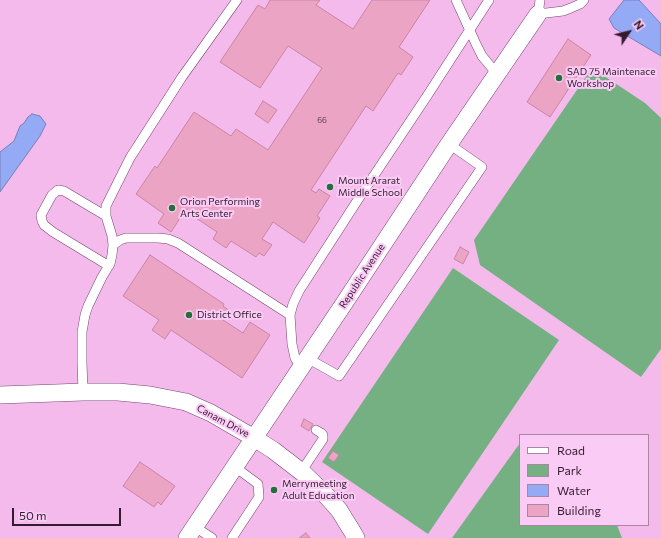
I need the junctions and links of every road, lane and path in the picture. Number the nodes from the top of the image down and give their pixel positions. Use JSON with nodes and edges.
{"nodes":[{"id":1,"x":237,"y":0,"type":"edge"},
{"id":2,"x":456,"y":0,"type":"edge"},
{"id":3,"x":489,"y":0,"type":"edge"},
{"id":4,"x":584,"y":0,"type":"edge"},
{"id":5,"x":539,"y":7,"type":"edge"},
{"id":6,"x":470,"y":30,"type":"junction"},
{"id":7,"x":497,"y":74,"type":"junction"},
{"id":8,"x":449,"y":144,"type":"junction"},
{"id":9,"x":106,"y":216,"type":"junction"},
{"id":10,"x":113,"y":245,"type":"junction"},
{"id":11,"x":109,"y":266,"type":"junction"},
{"id":12,"x":290,"y":315,"type":"junction"},
{"id":13,"x":304,"y":363,"type":"junction"},
{"id":14,"x":83,"y":392,"type":"junction"},
{"id":15,"x":0,"y":395,"type":"edge"},
{"id":16,"x":316,"y":430,"type":"dead end"},
{"id":17,"x":254,"y":438,"type":"junction"},
{"id":18,"x":235,"y":467,"type":"junction"},
{"id":19,"x":301,"y":472,"type":"junction"},
{"id":20,"x":191,"y":532,"type":"edge"},
{"id":21,"x":212,"y":538,"type":"edge"},
{"id":22,"x":232,"y":538,"type":"edge"},
{"id":23,"x":356,"y":538,"type":"edge"}],
"edges":[{"from":1,"to":9,"type":"lane"},
{"from":2,"to":6,"type":"lane"},
{"from":3,"to":6,"type":"lane"},
{"from":4,"to":5,"type":"lane"},
{"from":5,"to":7,"type":"street","name":"Republic Avenue"},
{"from":6,"to":7,"type":"lane"},
{"from":6,"to":12,"type":"lane"},
{"from":7,"to":8,"type":"street","name":"Republic Avenue"},
{"from":8,"to":13,"type":"street","name":"Republic Avenue"},
{"from":8,"to":13,"type":"lane"},
{"from":9,"to":10,"type":"lane"},
{"from":9,"to":11,"type":"lane"},
{"from":10,"to":11,"type":"lane"},
{"from":10,"to":12,"type":"lane"},
{"from":11,"to":14,"type":"lane"},
{"from":12,"to":13,"type":"lane"},
{"from":13,"to":17,"type":"street","name":"Republic Avenue"},
{"from":14,"to":15,"type":"street","name":"Canam Drive"},
{"from":14,"to":17,"type":"street","name":"Canam Drive"},
{"from":16,"to":19,"type":"lane"},
{"from":17,"to":18,"type":"street","name":"Republic Avenue"},
{"from":17,"to":19,"type":"street","name":"Canam Drive"},
{"from":18,"to":20,"type":"street","name":"Republic Avenue"},
{"from":18,"to":22,"type":"lane"},
{"from":19,"to":23,"type":"street","name":"Canam Drive"},
{"from":20,"to":21,"type":"lane"}]}
